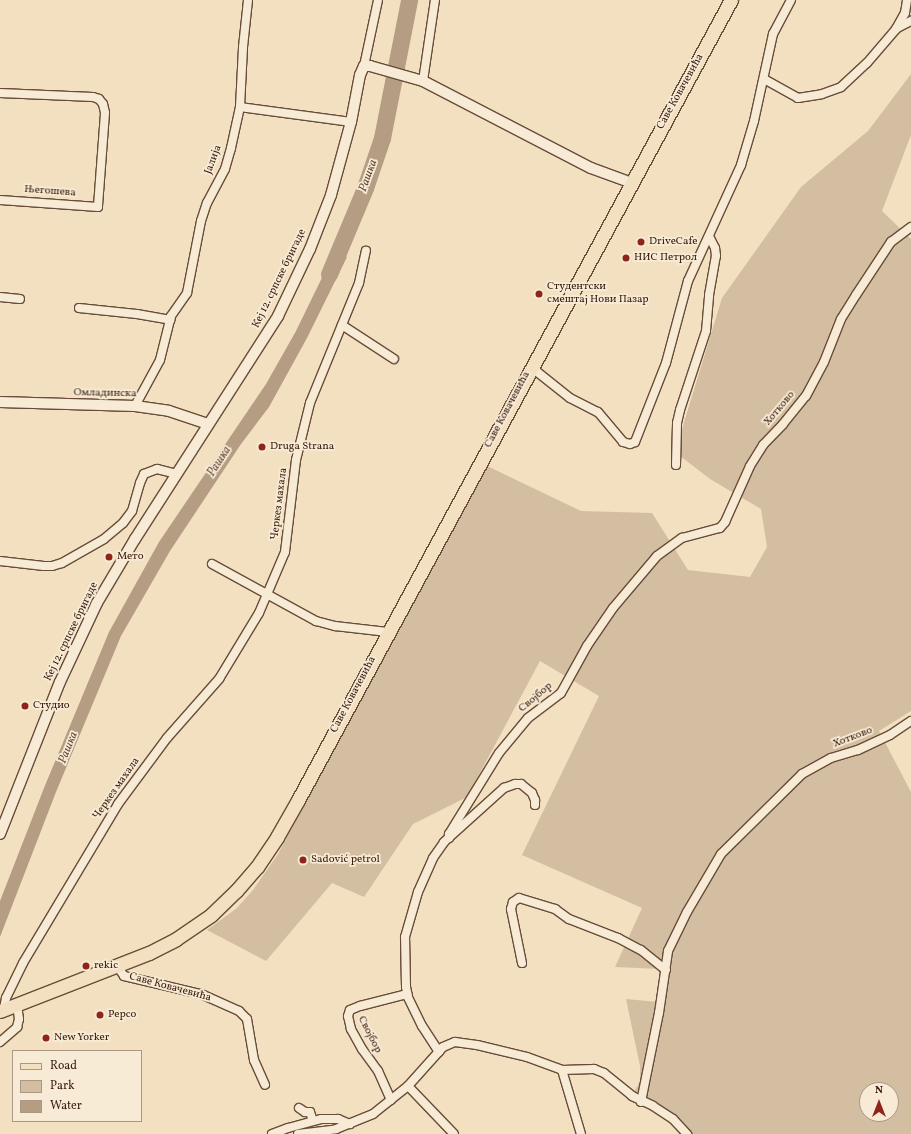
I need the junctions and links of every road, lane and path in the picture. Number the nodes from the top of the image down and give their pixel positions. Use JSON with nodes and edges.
{"nodes":[{"id":1,"x":248,"y":0,"type":"edge"},
{"id":2,"x":378,"y":0,"type":"edge"},
{"id":3,"x":435,"y":0,"type":"edge"},
{"id":4,"x":731,"y":0,"type":"edge"},
{"id":5,"x":791,"y":0,"type":"edge"},
{"id":6,"x":907,"y":0,"type":"edge"},
{"id":7,"x":911,"y":21,"type":"edge"},
{"id":8,"x":896,"y":29,"type":"junction"},
{"id":9,"x":364,"y":66,"type":"junction"},
{"id":10,"x":764,"y":79,"type":"junction"},
{"id":11,"x":423,"y":81,"type":"junction"},
{"id":12,"x":0,"y":93,"type":"edge"},
{"id":13,"x":240,"y":107,"type":"junction"},
{"id":14,"x":351,"y":122,"type":"junction"},
{"id":15,"x":632,"y":184,"type":"junction"},
{"id":16,"x":0,"y":200,"type":"edge"},
{"id":17,"x":911,"y":227,"type":"edge"},
{"id":18,"x":710,"y":236,"type":"junction"},
{"id":19,"x":366,"y":251,"type":"dead end"},
{"id":20,"x":0,"y":297,"type":"edge"},
{"id":21,"x":20,"y":299,"type":"dead end"},
{"id":22,"x":79,"y":308,"type":"dead end"},
{"id":23,"x":170,"y":320,"type":"junction"},
{"id":24,"x":342,"y":325,"type":"junction"},
{"id":25,"x":394,"y":359,"type":"dead end"},
{"id":26,"x":531,"y":368,"type":"junction"},
{"id":27,"x":0,"y":402,"type":"edge"},
{"id":28,"x":135,"y":406,"type":"junction"},
{"id":29,"x":208,"y":424,"type":"junction"},
{"id":30,"x":676,"y":465,"type":"dead end"},
{"id":31,"x":177,"y":474,"type":"junction"},
{"id":32,"x":0,"y":561,"type":"edge"},
{"id":33,"x":212,"y":564,"type":"dead end"},
{"id":34,"x":640,"y":577,"type":"joint"},
{"id":35,"x":267,"y":594,"type":"junction"},
{"id":36,"x":388,"y":632,"type":"junction"},
{"id":37,"x":911,"y":721,"type":"edge"},
{"id":38,"x":535,"y":805,"type":"dead end"},
{"id":39,"x":0,"y":834,"type":"edge"},
{"id":40,"x":450,"y":838,"type":"junction"},
{"id":41,"x":522,"y":963,"type":"dead end"},
{"id":42,"x":117,"y":966,"type":"junction"},
{"id":43,"x":666,"y":970,"type":"junction"},
{"id":44,"x":407,"y":994,"type":"junction"},
{"id":45,"x":17,"y":1004,"type":"junction"},
{"id":46,"x":2,"y":1010,"type":"edge"},
{"id":47,"x":0,"y":1042,"type":"edge"},
{"id":48,"x":439,"y":1052,"type":"junction"},
{"id":49,"x":562,"y":1070,"type":"junction"},
{"id":50,"x":265,"y":1085,"type":"dead end"},
{"id":51,"x":408,"y":1086,"type":"junction"},
{"id":52,"x":391,"y":1100,"type":"junction"},
{"id":53,"x":641,"y":1102,"type":"junction"},
{"id":54,"x":299,"y":1108,"type":"dead end"},
{"id":55,"x":313,"y":1121,"type":"junction"},
{"id":56,"x":350,"y":1124,"type":"junction"},
{"id":57,"x":272,"y":1134,"type":"edge"},
{"id":58,"x":298,"y":1134,"type":"edge"},
{"id":59,"x":454,"y":1134,"type":"edge"},
{"id":60,"x":581,"y":1134,"type":"edge"},
{"id":61,"x":687,"y":1134,"type":"edge"}],
"edges":[{"from":1,"to":13,"type":"street","name":"Јалија"},
{"from":2,"to":9,"type":"street","name":"Кеј 12. српске бригаде"},
{"from":3,"to":11,"type":"street"},
{"from":4,"to":15,"type":"main road","name":"Саве Ковачевића"},
{"from":5,"to":10,"type":"street","name":"Саве Ковачевића"},
{"from":6,"to":8,"type":"street"},
{"from":7,"to":8,"type":"street"},
{"from":8,"to":10,"type":"street"},
{"from":9,"to":11,"type":"street"},
{"from":9,"to":14,"type":"street","name":"Кеј 12. српске бригаде"},
{"from":10,"to":18,"type":"street","name":"Саве Ковачевића"},
{"from":11,"to":15,"type":"street"},
{"from":12,"to":16,"type":"street","name":"Његошева"},
{"from":13,"to":14,"type":"street"},
{"from":13,"to":23,"type":"street","name":"Јалија"},
{"from":14,"to":29,"type":"street","name":"Кеј 12. српске бригаде"},
{"from":15,"to":26,"type":"main road","name":"Саве Ковачевића"},
{"from":17,"to":34,"type":"street","name":"Хотково"},
{"from":18,"to":26,"type":"street","name":"Саве Ковачевића"},
{"from":18,"to":30,"type":"street"},
{"from":19,"to":24,"type":"street","name":"Черкез махала"},
{"from":20,"to":21,"type":"street"},
{"from":22,"to":23,"type":"street"},
{"from":23,"to":28,"type":"street","name":"Јалија"},
{"from":24,"to":25,"type":"street"},
{"from":24,"to":35,"type":"street","name":"Черкез махала"},
{"from":26,"to":36,"type":"main road","name":"Саве Ковачевића"},
{"from":27,"to":28,"type":"street","name":"Омладинска"},
{"from":28,"to":29,"type":"street","name":"Омладинска"},
{"from":29,"to":31,"type":"street","name":"Кеј 12. српске бригаде"},
{"from":31,"to":32,"type":"street"},
{"from":31,"to":39,"type":"street","name":"Кеј 12. српске бригаде"},
{"from":33,"to":35,"type":"street"},
{"from":34,"to":40,"type":"street","name":"Својбор"},
{"from":35,"to":36,"type":"street"},
{"from":35,"to":46,"type":"street","name":"Черкез махала"},
{"from":36,"to":42,"type":"main road","name":"Саве Ковачевића"},
{"from":37,"to":43,"type":"street","name":"Хотково"},
{"from":38,"to":40,"type":"street","name":"Својбор"},
{"from":40,"to":44,"type":"street","name":"Својбор"},
{"from":41,"to":43,"type":"street"},
{"from":42,"to":45,"type":"main road","name":"Саве Ковачевића"},
{"from":42,"to":50,"type":"street","name":"Саве Ковачевића"},
{"from":43,"to":53,"type":"street"},
{"from":44,"to":48,"type":"street","name":"Својбор"},
{"from":44,"to":52,"type":"street","name":"Својбор"},
{"from":45,"to":46,"type":"main road","name":"Саве Ковачевића"},
{"from":45,"to":47,"type":"street"},
{"from":48,"to":49,"type":"street"},
{"from":48,"to":51,"type":"street"},
{"from":49,"to":53,"type":"street"},
{"from":49,"to":60,"type":"street"},
{"from":51,"to":52,"type":"street"},
{"from":51,"to":59,"type":"street"},
{"from":52,"to":56,"type":"street"},
{"from":53,"to":61,"type":"street"},
{"from":54,"to":55,"type":"street"},
{"from":55,"to":56,"type":"street"},
{"from":55,"to":57,"type":"street"},
{"from":56,"to":58,"type":"street"}]}
